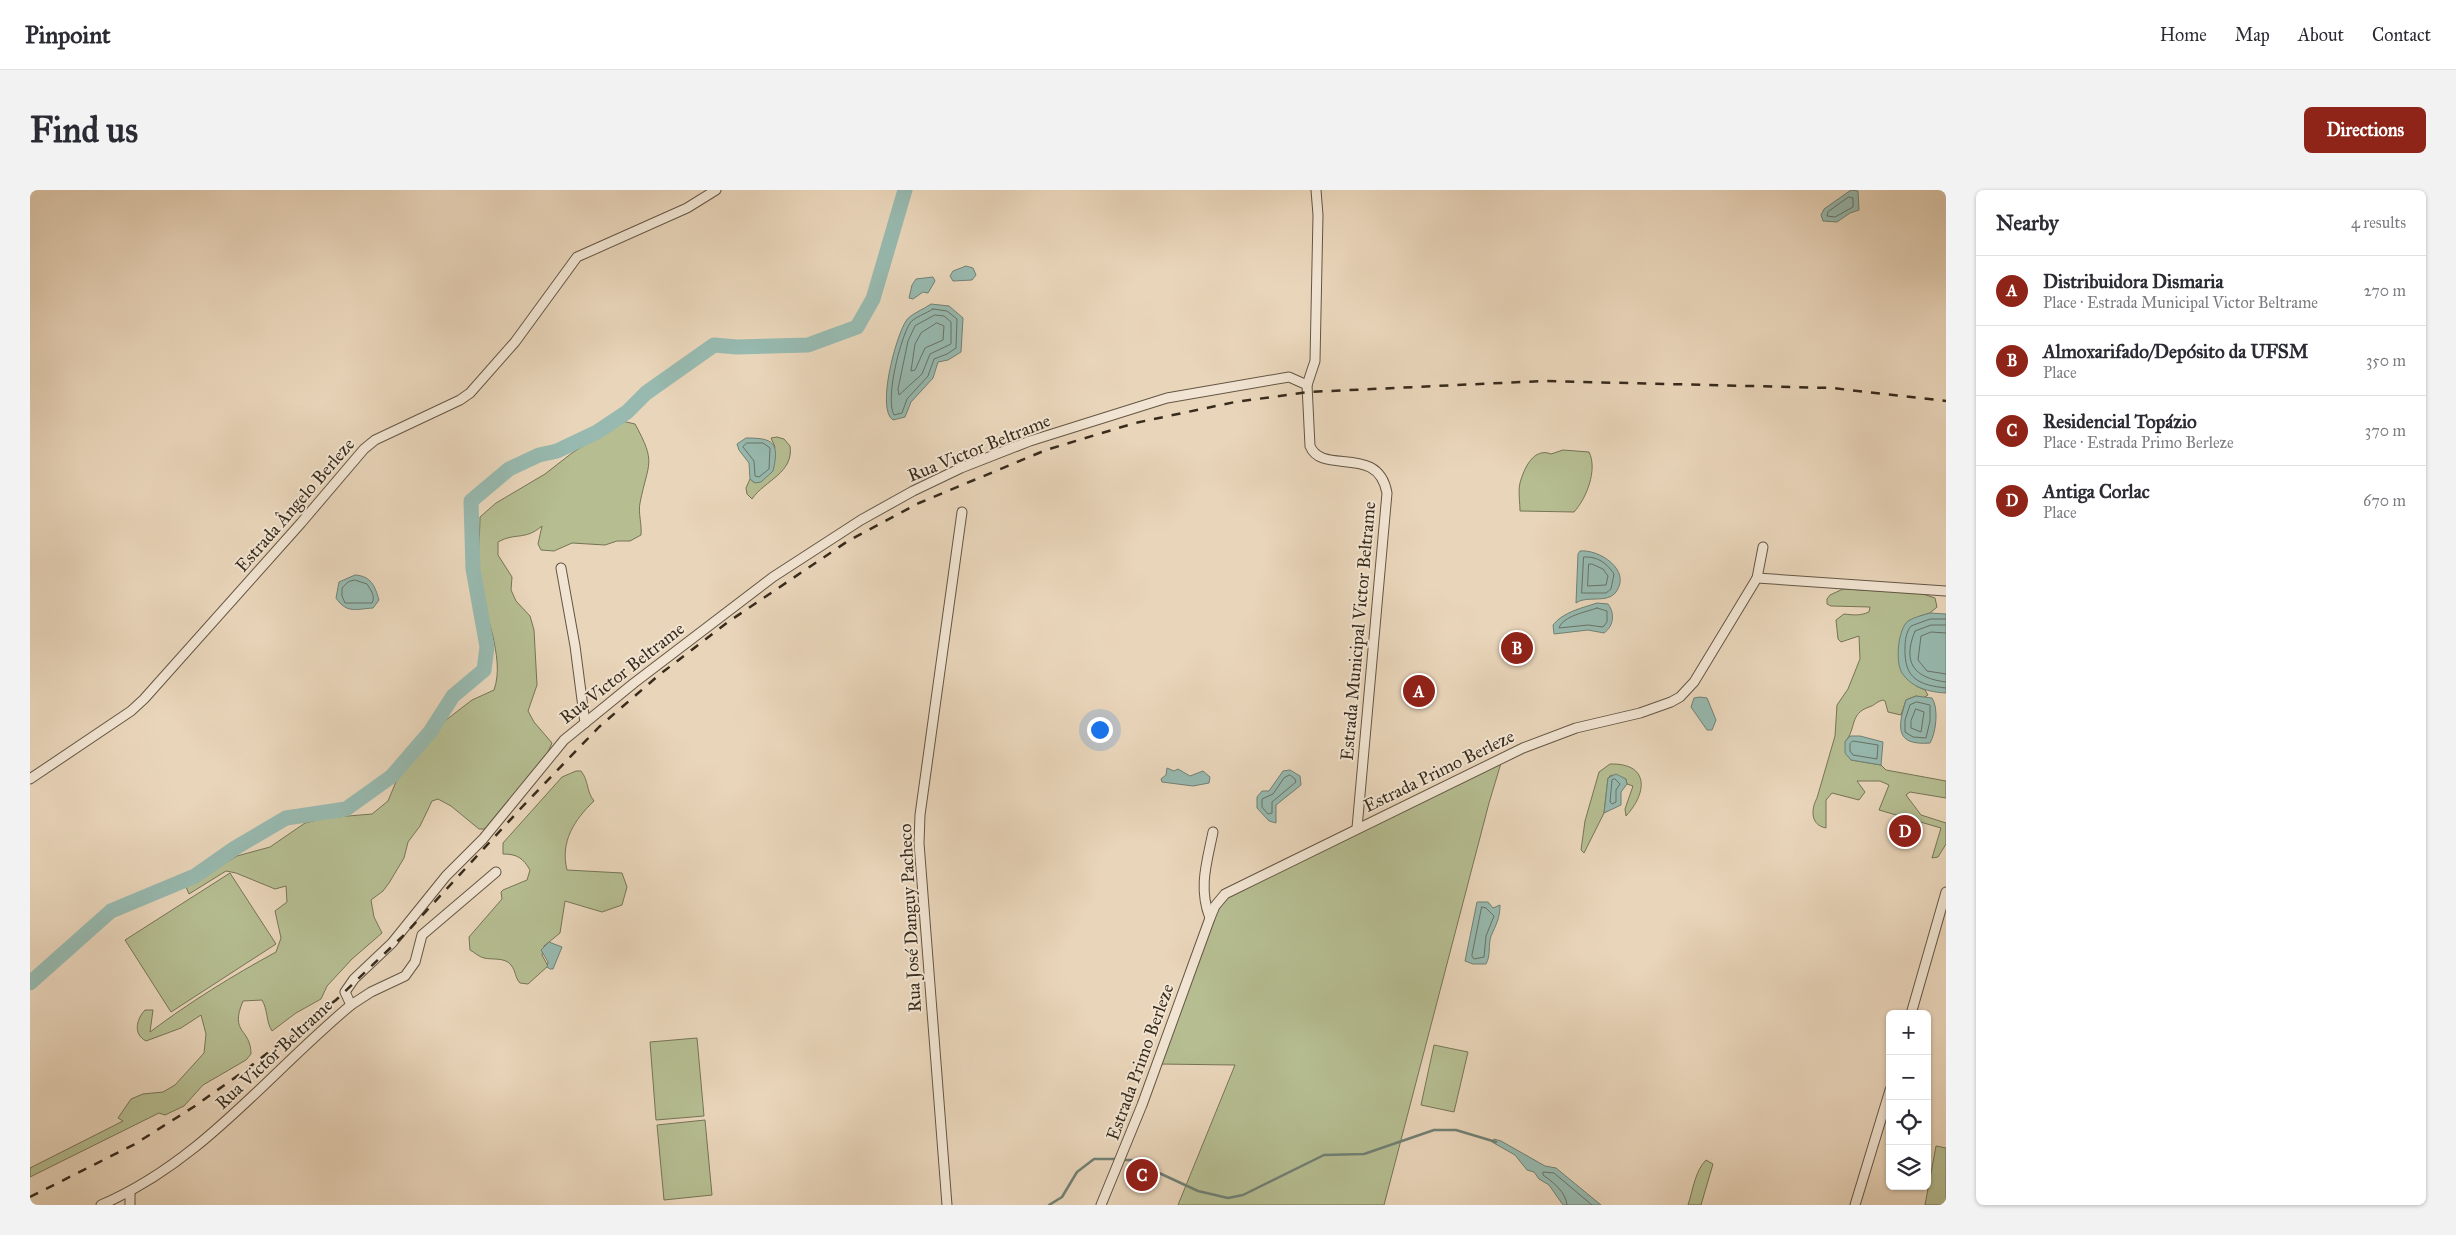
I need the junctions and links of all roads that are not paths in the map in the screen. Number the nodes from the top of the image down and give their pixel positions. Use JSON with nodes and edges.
{"nodes":[{"id":1,"x":716,"y":190,"type":"edge"},
{"id":2,"x":1316,"y":190,"type":"edge"},
{"id":3,"x":1307,"y":385,"type":"junction"},
{"id":4,"x":962,"y":512,"type":"dead end"},
{"id":5,"x":1763,"y":546,"type":"dead end"},
{"id":6,"x":561,"y":568,"type":"dead end"},
{"id":7,"x":1757,"y":578,"type":"junction"},
{"id":8,"x":1946,"y":591,"type":"edge"},
{"id":9,"x":585,"y":723,"type":"junction"},
{"id":10,"x":30,"y":779,"type":"edge"},
{"id":11,"x":1357,"y":828,"type":"junction"},
{"id":12,"x":1213,"y":832,"type":"dead end"},
{"id":13,"x":496,"y":872,"type":"dead end"},
{"id":14,"x":1946,"y":892,"type":"edge"},
{"id":15,"x":1210,"y":918,"type":"junction"},
{"id":16,"x":351,"y":1005,"type":"junction"},
{"id":17,"x":1912,"y":1010,"type":"edge"},
{"id":18,"x":1887,"y":1100,"type":"edge"},
{"id":19,"x":130,"y":1192,"type":"junction"},
{"id":20,"x":101,"y":1205,"type":"edge"},
{"id":21,"x":130,"y":1205,"type":"edge"},
{"id":22,"x":948,"y":1205,"type":"edge"},
{"id":23,"x":1101,"y":1205,"type":"edge"},
{"id":24,"x":1855,"y":1205,"type":"edge"}],
"edges":[{"from":1,"to":10,"type":"street","name":"Estrada Ângelo Berleze"},
{"from":2,"to":3,"type":"street","name":"Estrada Municipal Victor Beltrame"},
{"from":3,"to":9,"type":"street","name":"Rua Victor Beltrame"},
{"from":3,"to":11,"type":"street","name":"Estrada Municipal Victor Beltrame"},
{"from":4,"to":22,"type":"street","name":"Rua José Danguy Pacheco"},
{"from":5,"to":7,"type":"street"},
{"from":6,"to":9,"type":"street"},
{"from":7,"to":8,"type":"street"},
{"from":7,"to":11,"type":"street","name":"Estrada Primo Berleze"},
{"from":9,"to":16,"type":"street","name":"Rua Victor Beltrame"},
{"from":11,"to":15,"type":"street","name":"Estrada Primo Berleze"},
{"from":12,"to":15,"type":"street"},
{"from":13,"to":16,"type":"street"},
{"from":14,"to":17,"type":"street"},
{"from":15,"to":23,"type":"street","name":"Estrada Primo Berleze"},
{"from":16,"to":19,"type":"street","name":"Rua Victor Beltrame"},
{"from":18,"to":24,"type":"street"},
{"from":19,"to":20,"type":"street","name":"Rua Victor Beltrame"},
{"from":19,"to":21,"type":"street"}]}
